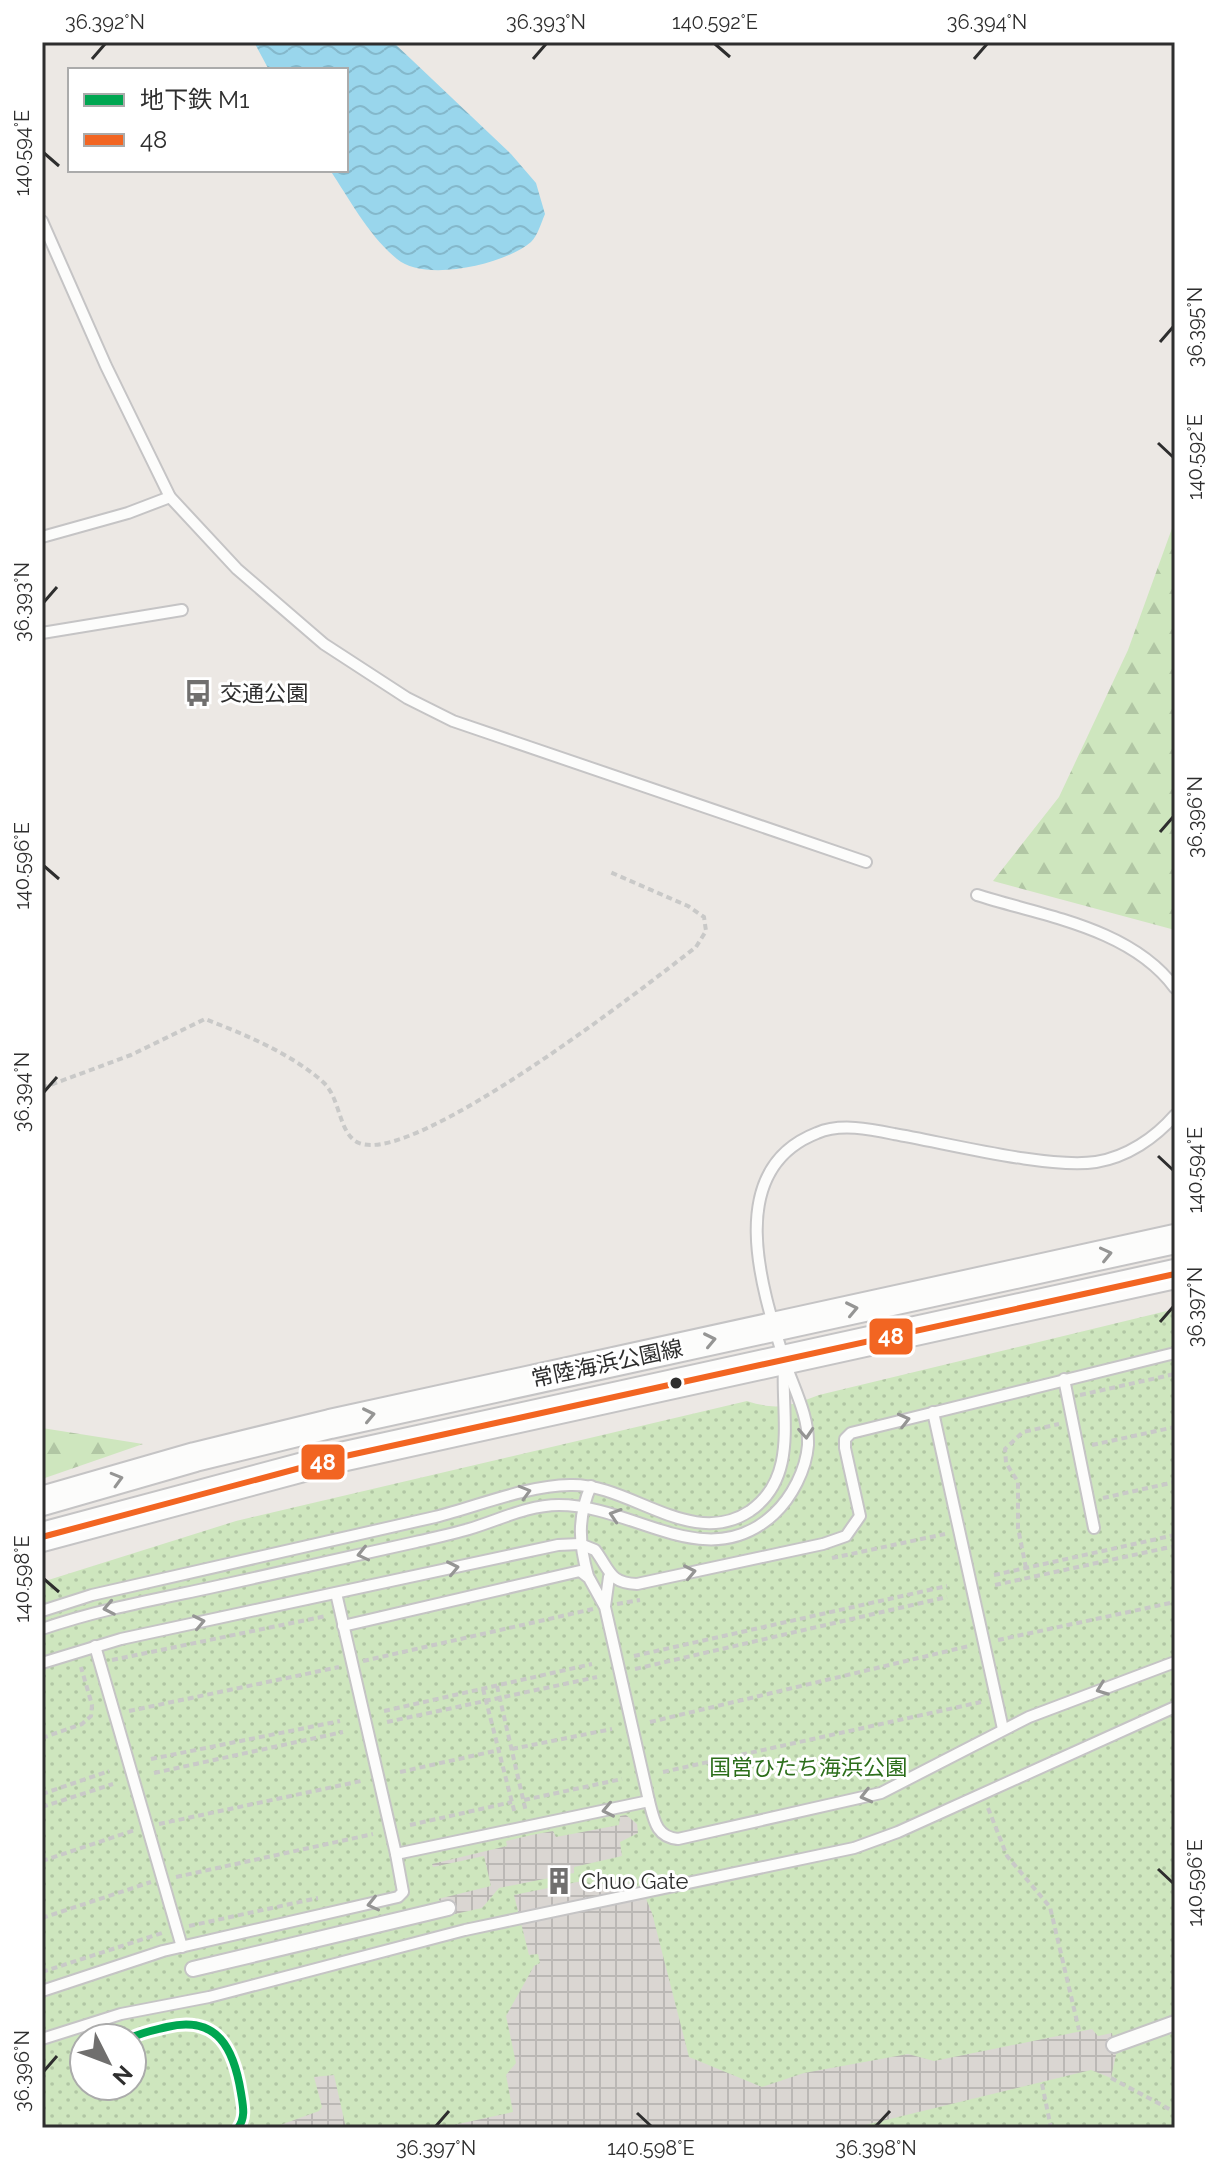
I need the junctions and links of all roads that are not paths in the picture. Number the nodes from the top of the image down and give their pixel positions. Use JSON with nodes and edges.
{"nodes":[{"id":1,"x":42,"y":221,"type":"edge"},
{"id":2,"x":170,"y":497,"type":"junction"},
{"id":3,"x":42,"y":537,"type":"edge"},
{"id":4,"x":182,"y":610,"type":"dead end"},
{"id":5,"x":42,"y":633,"type":"edge"},
{"id":6,"x":866,"y":862,"type":"dead end"},
{"id":7,"x":977,"y":895,"type":"dead end"},
{"id":8,"x":1175,"y":988,"type":"edge"},
{"id":9,"x":1175,"y":1115,"type":"edge"},
{"id":10,"x":1175,"y":1239,"type":"edge"},
{"id":11,"x":1175,"y":1274,"type":"edge"},
{"id":12,"x":776,"y":1325,"type":"junction"},
{"id":13,"x":1175,"y":1353,"type":"edge"},
{"id":14,"x":784,"y":1359,"type":"junction"},
{"id":15,"x":1064,"y":1379,"type":"junction"},
{"id":16,"x":933,"y":1412,"type":"junction"},
{"id":17,"x":591,"y":1486,"type":"junction"},
{"id":18,"x":42,"y":1501,"type":"edge"},
{"id":19,"x":582,"y":1506,"type":"junction"},
{"id":20,"x":1094,"y":1528,"type":"dead end"},
{"id":21,"x":42,"y":1537,"type":"edge"},
{"id":22,"x":580,"y":1544,"type":"junction"},
{"id":23,"x":609,"y":1577,"type":"junction"},
{"id":24,"x":589,"y":1578,"type":"junction"},
{"id":25,"x":336,"y":1593,"type":"junction"},
{"id":26,"x":605,"y":1607,"type":"junction"},
{"id":27,"x":42,"y":1611,"type":"edge"},
{"id":28,"x":343,"y":1626,"type":"junction"},
{"id":29,"x":42,"y":1629,"type":"edge"},
{"id":30,"x":95,"y":1646,"type":"junction"},
{"id":31,"x":1175,"y":1662,"type":"edge"},
{"id":32,"x":42,"y":1663,"type":"edge"},
{"id":33,"x":1175,"y":1707,"type":"edge"},
{"id":34,"x":1003,"y":1729,"type":"junction"},
{"id":35,"x":649,"y":1801,"type":"junction"},
{"id":36,"x":396,"y":1854,"type":"junction"},
{"id":37,"x":448,"y":1908,"type":"dead end"},
{"id":38,"x":182,"y":1947,"type":"junction"},
{"id":39,"x":193,"y":1969,"type":"dead end"},
{"id":40,"x":42,"y":1991,"type":"edge"},
{"id":41,"x":1175,"y":2023,"type":"edge"},
{"id":42,"x":42,"y":2039,"type":"edge"},
{"id":43,"x":1114,"y":2045,"type":"dead end"}],
"edges":[{"from":1,"to":2,"type":"lane"},
{"from":2,"to":3,"type":"lane"},
{"from":2,"to":6,"type":"lane"},
{"from":4,"to":5,"type":"lane"},
{"from":7,"to":8,"type":"lane"},
{"from":9,"to":12,"type":"lane"},
{"from":12,"to":10,"type":"main road","name":"常陸海浜公園線","one_way":true},
{"from":11,"to":14,"type":"main road","name":"常陸海浜公園線"},
{"from":12,"to":14,"type":"lane"},
{"from":18,"to":12,"type":"main road","name":"常陸海浜公園線","one_way":true},
{"from":13,"to":15,"type":"lane"},
{"from":14,"to":17,"type":"lane"},
{"from":14,"to":19,"type":"lane","one_way":true},
{"from":14,"to":21,"type":"main road","name":"常陸海浜公園線"},
{"from":15,"to":16,"type":"lane"},
{"from":15,"to":20,"type":"lane"},
{"from":23,"to":16,"type":"lane","one_way":true},
{"from":16,"to":34,"type":"lane"},
{"from":17,"to":19,"type":"lane"},
{"from":27,"to":17,"type":"lane","one_way":true},
{"from":19,"to":22,"type":"lane"},
{"from":19,"to":29,"type":"lane","one_way":true},
{"from":22,"to":23,"type":"lane"},
{"from":22,"to":24,"type":"lane"},
{"from":25,"to":22,"type":"lane","one_way":true},
{"from":23,"to":26,"type":"lane"},
{"from":24,"to":26,"type":"lane"},
{"from":24,"to":28,"type":"lane"},
{"from":25,"to":28,"type":"lane"},
{"from":30,"to":25,"type":"lane","one_way":true},
{"from":26,"to":35,"type":"lane"},
{"from":28,"to":36,"type":"lane"},
{"from":30,"to":32,"type":"lane"},
{"from":30,"to":38,"type":"lane"},
{"from":31,"to":34,"type":"lane","one_way":true},
{"from":33,"to":42,"type":"lane"},
{"from":34,"to":35,"type":"lane","one_way":true},
{"from":35,"to":36,"type":"lane","one_way":true},
{"from":36,"to":38,"type":"lane","one_way":true},
{"from":37,"to":39,"type":"street"},
{"from":38,"to":40,"type":"lane"},
{"from":41,"to":43,"type":"street"}]}
